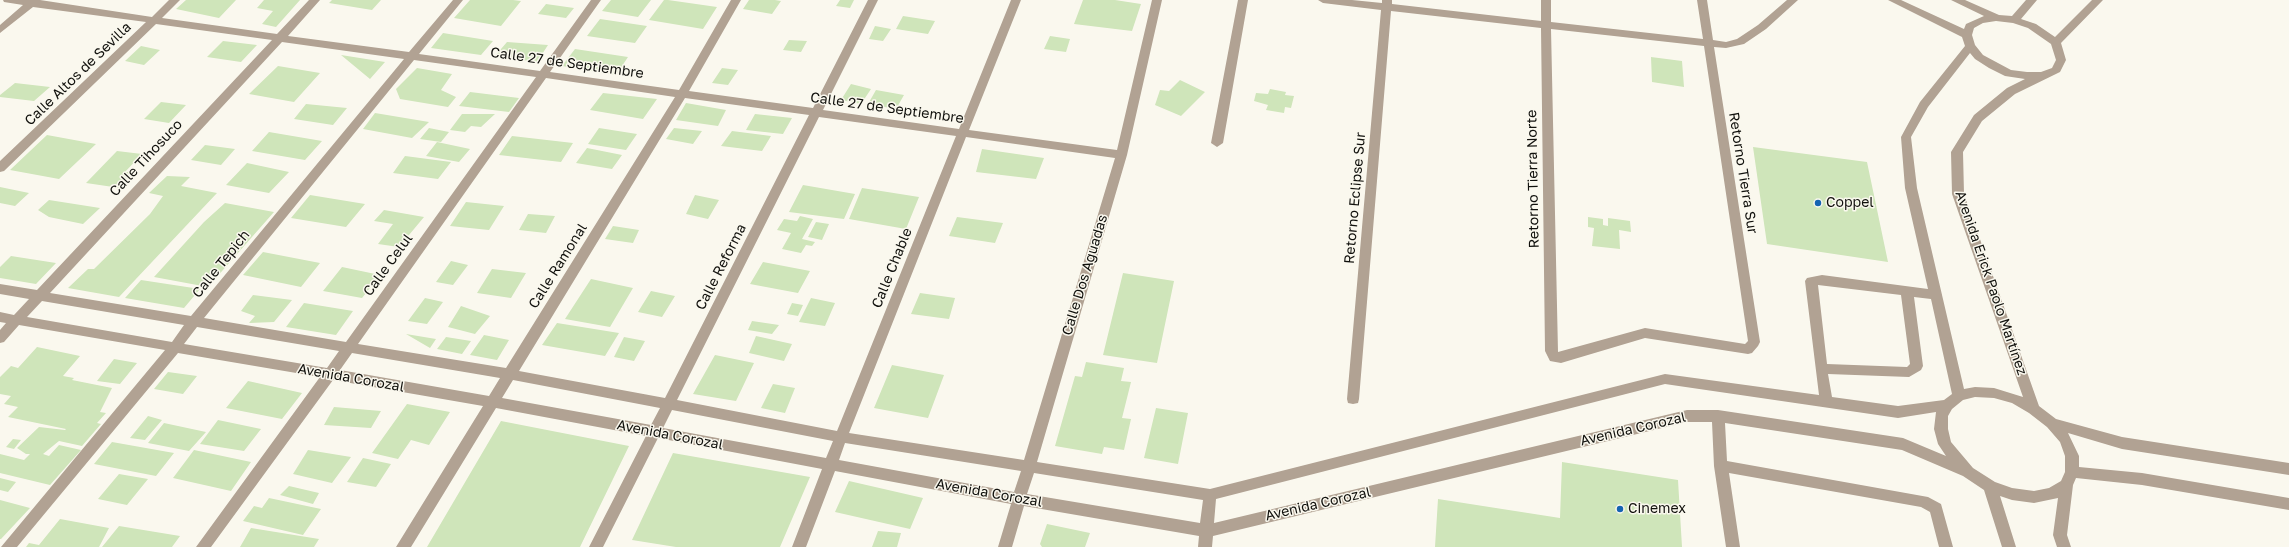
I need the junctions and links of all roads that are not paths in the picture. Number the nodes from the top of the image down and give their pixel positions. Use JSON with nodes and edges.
{"nodes":[{"id":1,"x":8,"y":0,"type":"edge"},
{"id":2,"x":175,"y":0,"type":"edge"},
{"id":3,"x":315,"y":0,"type":"edge"},
{"id":4,"x":458,"y":0,"type":"edge"},
{"id":5,"x":596,"y":0,"type":"edge"},
{"id":6,"x":736,"y":0,"type":"edge"},
{"id":7,"x":873,"y":0,"type":"edge"},
{"id":8,"x":1016,"y":0,"type":"edge"},
{"id":9,"x":1157,"y":0,"type":"edge"},
{"id":10,"x":1243,"y":0,"type":"edge"},
{"id":11,"x":1323,"y":0,"type":"edge"},
{"id":12,"x":1546,"y":0,"type":"edge"},
{"id":13,"x":1702,"y":0,"type":"edge"},
{"id":14,"x":1793,"y":0,"type":"edge"},
{"id":15,"x":1893,"y":0,"type":"edge"},
{"id":16,"x":1956,"y":0,"type":"edge"},
{"id":17,"x":2032,"y":0,"type":"edge"},
{"id":18,"x":2098,"y":0,"type":"edge"},
{"id":19,"x":33,"y":2,"type":"edge"},
{"id":20,"x":1387,"y":4,"type":"edge"},
{"id":21,"x":1996,"y":18,"type":"junction"},
{"id":22,"x":154,"y":20,"type":"junction"},
{"id":23,"x":2014,"y":20,"type":"junction"},
{"id":24,"x":1546,"y":25,"type":"junction"},
{"id":25,"x":0,"y":30,"type":"edge"},
{"id":26,"x":1967,"y":35,"type":"junction"},
{"id":27,"x":280,"y":38,"type":"junction"},
{"id":28,"x":2056,"y":42,"type":"junction"},
{"id":29,"x":1708,"y":43,"type":"junction"},
{"id":30,"x":1970,"y":46,"type":"junction"},
{"id":31,"x":411,"y":56,"type":"junction"},
{"id":32,"x":542,"y":74,"type":"junction"},
{"id":33,"x":2042,"y":75,"type":"junction"},
{"id":34,"x":682,"y":94,"type":"junction"},
{"id":35,"x":816,"y":112,"type":"junction"},
{"id":36,"x":963,"y":133,"type":"junction"},
{"id":37,"x":1217,"y":143,"type":"dead end"},
{"id":38,"x":1121,"y":155,"type":"junction"},
{"id":39,"x":0,"y":168,"type":"edge"},
{"id":40,"x":0,"y":289,"type":"edge"},
{"id":41,"x":1907,"y":291,"type":"junction"},
{"id":42,"x":39,"y":295,"type":"junction"},
{"id":43,"x":1937,"y":295,"type":"junction"},
{"id":44,"x":0,"y":317,"type":"edge"},
{"id":45,"x":17,"y":320,"type":"junction"},
{"id":46,"x":194,"y":321,"type":"junction"},
{"id":47,"x":0,"y":338,"type":"edge"},
{"id":48,"x":348,"y":346,"type":"junction"},
{"id":49,"x":175,"y":347,"type":"junction"},
{"id":50,"x":1748,"y":349,"type":"joint"},
{"id":51,"x":1821,"y":369,"type":"junction"},
{"id":52,"x":330,"y":374,"type":"junction"},
{"id":53,"x":509,"y":374,"type":"junction"},
{"id":54,"x":1959,"y":396,"type":"junction"},
{"id":55,"x":1354,"y":399,"type":"dead end"},
{"id":56,"x":493,"y":402,"type":"junction"},
{"id":57,"x":1826,"y":402,"type":"junction"},
{"id":58,"x":1947,"y":405,"type":"junction"},
{"id":59,"x":668,"y":406,"type":"junction"},
{"id":60,"x":2034,"y":409,"type":"junction"},
{"id":61,"x":1718,"y":416,"type":"junction"},
{"id":62,"x":2052,"y":423,"type":"junction"},
{"id":63,"x":654,"y":432,"type":"junction"},
{"id":64,"x":840,"y":437,"type":"junction"},
{"id":65,"x":831,"y":465,"type":"junction"},
{"id":66,"x":1028,"y":465,"type":"junction"},
{"id":67,"x":1721,"y":466,"type":"junction"},
{"id":68,"x":2289,"y":469,"type":"edge"},
{"id":69,"x":1968,"y":472,"type":"junction"},
{"id":70,"x":2072,"y":472,"type":"junction"},
{"id":71,"x":2066,"y":485,"type":"junction"},
{"id":72,"x":1990,"y":486,"type":"junction"},
{"id":73,"x":1210,"y":495,"type":"junction"},
{"id":74,"x":1018,"y":499,"type":"junction"},
{"id":75,"x":2289,"y":504,"type":"edge"},
{"id":76,"x":1208,"y":531,"type":"junction"},
{"id":77,"x":8,"y":547,"type":"edge"},
{"id":78,"x":203,"y":547,"type":"edge"},
{"id":79,"x":403,"y":547,"type":"edge"},
{"id":80,"x":596,"y":547,"type":"edge"},
{"id":81,"x":799,"y":547,"type":"edge"},
{"id":82,"x":1005,"y":547,"type":"edge"},
{"id":83,"x":1205,"y":547,"type":"edge"},
{"id":84,"x":1733,"y":547,"type":"edge"},
{"id":85,"x":1946,"y":547,"type":"edge"},
{"id":86,"x":2009,"y":547,"type":"edge"},
{"id":87,"x":2064,"y":547,"type":"edge"}],
"edges":[{"from":1,"to":19,"type":"street","name":"Calle 27 de Septiembre"},
{"from":2,"to":22,"type":"street","name":"Calle Altos de Sevilla"},
{"from":3,"to":27,"type":"street","name":"Calle Tihosuco"},
{"from":4,"to":31,"type":"street","name":"Calle Tepich"},
{"from":5,"to":32,"type":"street","name":"Calle Celul"},
{"from":6,"to":34,"type":"street","name":"Calle Ramonal"},
{"from":7,"to":35,"type":"street","name":"Calle Reforma"},
{"from":8,"to":36,"type":"street","name":"Calle Chable"},
{"from":9,"to":38,"type":"street","name":"Calle Dos Aguadas"},
{"from":10,"to":37,"type":"street"},
{"from":11,"to":20,"type":"street"},
{"from":12,"to":24,"type":"street","name":"Retorno Tierra Norte"},
{"from":13,"to":29,"type":"street","name":"Retorno Tierra Sur"},
{"from":14,"to":29,"type":"street"},
{"from":15,"to":26,"type":"street"},
{"from":16,"to":21,"type":"street"},
{"from":17,"to":23,"type":"street"},
{"from":18,"to":28,"type":"street"},
{"from":19,"to":22,"type":"street","name":"Calle 27 de Septiembre"},
{"from":19,"to":25,"type":"street"},
{"from":20,"to":24,"type":"street"},
{"from":20,"to":55,"type":"street","name":"Retorno Eclipse Sur"},
{"from":21,"to":23,"type":"street"},
{"from":21,"to":26,"type":"street"},
{"from":22,"to":27,"type":"street","name":"Calle 27 de Septiembre"},
{"from":22,"to":39,"type":"street","name":"Calle Altos de Sevilla"},
{"from":23,"to":28,"type":"street"},
{"from":24,"to":29,"type":"street"},
{"from":24,"to":50,"type":"street","name":"Retorno Tierra Norte"},
{"from":26,"to":30,"type":"street"},
{"from":27,"to":31,"type":"street","name":"Calle 27 de Septiembre"},
{"from":27,"to":42,"type":"street","name":"Calle Tihosuco"},
{"from":28,"to":33,"type":"street","name":"Avenida Erick Paolo Martínez"},
{"from":29,"to":50,"type":"street","name":"Retorno Tierra Sur"},
{"from":30,"to":33,"type":"street"},
{"from":30,"to":43,"type":"street"},
{"from":31,"to":32,"type":"street","name":"Calle 27 de Septiembre"},
{"from":31,"to":46,"type":"street","name":"Calle Tepich"},
{"from":32,"to":34,"type":"street","name":"Calle 27 de Septiembre"},
{"from":32,"to":48,"type":"street","name":"Calle Celul"},
{"from":33,"to":60,"type":"street","name":"Avenida Erick Paolo Martínez"},
{"from":34,"to":35,"type":"street","name":"Calle 27 de Septiembre"},
{"from":34,"to":53,"type":"street","name":"Calle Ramonal"},
{"from":35,"to":36,"type":"street","name":"Calle 27 de Septiembre"},
{"from":35,"to":59,"type":"street","name":"Calle Reforma"},
{"from":36,"to":38,"type":"street","name":"Calle 27 de Septiembre"},
{"from":36,"to":64,"type":"street","name":"Calle Chable"},
{"from":38,"to":66,"type":"street","name":"Calle Dos Aguadas"},
{"from":40,"to":42,"type":"street","name":"Avenida Corozal"},
{"from":41,"to":43,"type":"street"},
{"from":41,"to":51,"type":"street"},
{"from":41,"to":51,"type":"street"},
{"from":42,"to":45,"type":"street","name":"Calle Tihosuco"},
{"from":42,"to":46,"type":"street","name":"Avenida Corozal"},
{"from":43,"to":54,"type":"street"},
{"from":44,"to":45,"type":"street","name":"Avenida Corozal"},
{"from":45,"to":47,"type":"street","name":"Calle Tihosuco"},
{"from":45,"to":49,"type":"street","name":"Avenida Corozal"},
{"from":46,"to":48,"type":"street","name":"Avenida Corozal"},
{"from":46,"to":49,"type":"street","name":"Calle Tepich"},
{"from":48,"to":52,"type":"street","name":"Calle Celul"},
{"from":48,"to":53,"type":"street","name":"Avenida Corozal"},
{"from":49,"to":52,"type":"street","name":"Avenida Corozal"},
{"from":49,"to":77,"type":"street","name":"Calle Tepich"},
{"from":51,"to":57,"type":"street"},
{"from":52,"to":56,"type":"street","name":"Avenida Corozal"},
{"from":52,"to":78,"type":"street","name":"Calle Celul"},
{"from":53,"to":56,"type":"street","name":"Calle Ramonal"},
{"from":53,"to":59,"type":"street","name":"Avenida Corozal"},
{"from":54,"to":58,"type":"street"},
{"from":54,"to":60,"type":"street"},
{"from":56,"to":63,"type":"street","name":"Avenida Corozal"},
{"from":56,"to":79,"type":"street","name":"Calle Ramonal"},
{"from":57,"to":58,"type":"street","name":"Avenida Corozal"},
{"from":57,"to":73,"type":"street","name":"Avenida Corozal"},
{"from":58,"to":69,"type":"street"},
{"from":59,"to":63,"type":"street","name":"Calle Reforma"},
{"from":59,"to":64,"type":"street","name":"Avenida Corozal"},
{"from":60,"to":62,"type":"street"},
{"from":61,"to":67,"type":"street"},
{"from":61,"to":69,"type":"street","name":"Avenida Corozal"},
{"from":61,"to":76,"type":"street","name":"Avenida Corozal"},
{"from":62,"to":68,"type":"street"},
{"from":62,"to":70,"type":"street"},
{"from":63,"to":65,"type":"street","name":"Avenida Corozal"},
{"from":63,"to":80,"type":"street","name":"Calle Reforma"},
{"from":64,"to":65,"type":"street","name":"Calle Chable"},
{"from":64,"to":66,"type":"street","name":"Avenida Corozal"},
{"from":65,"to":74,"type":"street","name":"Avenida Corozal"},
{"from":65,"to":81,"type":"street","name":"Calle Chable"},
{"from":66,"to":73,"type":"street","name":"Avenida Corozal"},
{"from":66,"to":74,"type":"street","name":"Calle Dos Aguadas"},
{"from":67,"to":84,"type":"street"},
{"from":67,"to":85,"type":"street"},
{"from":69,"to":72,"type":"street"},
{"from":70,"to":71,"type":"street"},
{"from":70,"to":75,"type":"street"},
{"from":71,"to":72,"type":"street"},
{"from":71,"to":87,"type":"street"},
{"from":72,"to":86,"type":"street"},
{"from":73,"to":76,"type":"street"},
{"from":74,"to":76,"type":"street","name":"Avenida Corozal"},
{"from":74,"to":82,"type":"street","name":"Calle Dos Aguadas"},
{"from":76,"to":83,"type":"street"}]}
